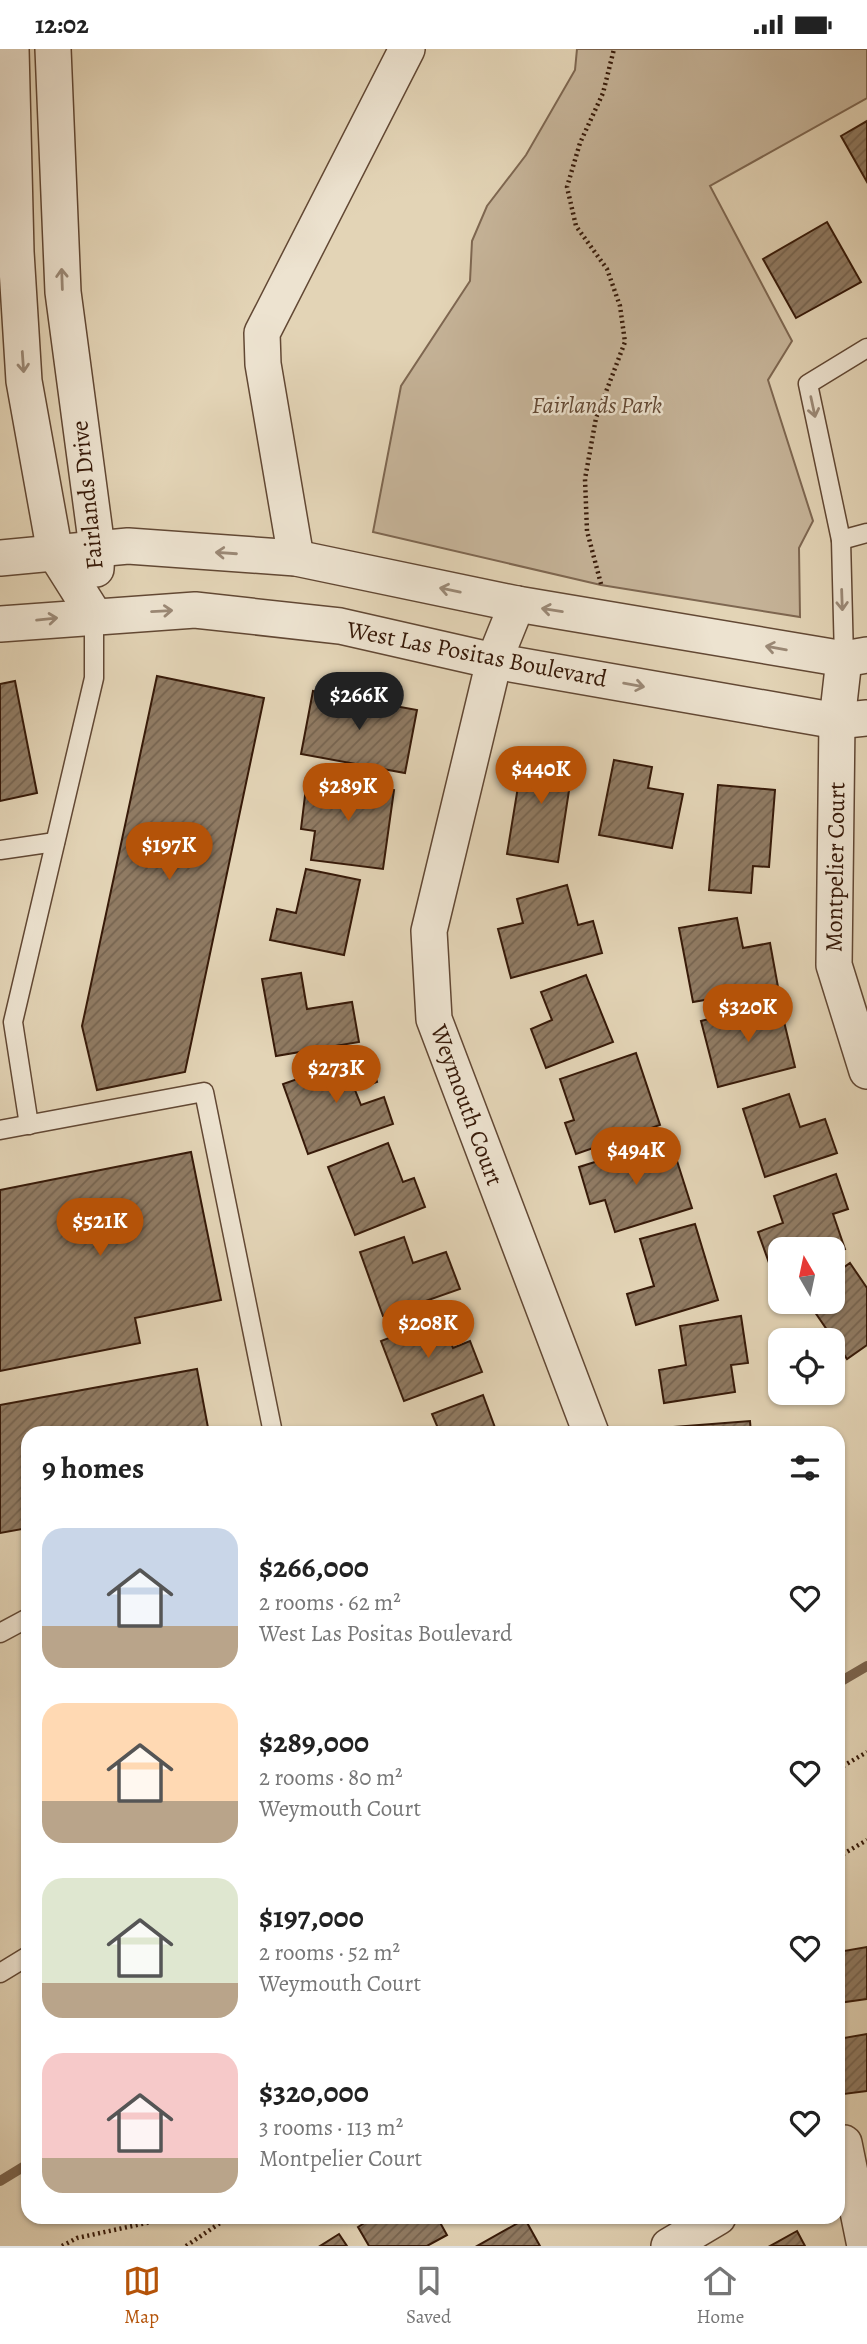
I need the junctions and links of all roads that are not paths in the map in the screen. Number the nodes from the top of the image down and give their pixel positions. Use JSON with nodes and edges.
{"nodes":[{"id":1,"x":11,"y":49,"type":"edge"},
{"id":2,"x":53,"y":49,"type":"edge"},
{"id":3,"x":407,"y":49,"type":"edge"},
{"id":4,"x":10,"y":322,"type":"edge"},
{"id":5,"x":867,"y":348,"type":"edge"},
{"id":6,"x":867,"y":533,"type":"edge"},
{"id":7,"x":841,"y":540,"type":"junction"},
{"id":8,"x":97,"y":548,"type":"junction"},
{"id":9,"x":55,"y":553,"type":"junction"},
{"id":10,"x":0,"y":558,"type":"edge"},
{"id":11,"x":296,"y":558,"type":"junction"},
{"id":12,"x":517,"y":604,"type":"junction"},
{"id":13,"x":94,"y":615,"type":"junction"},
{"id":14,"x":0,"y":624,"type":"edge"},
{"id":15,"x":855,"y":657,"type":"edge"},
{"id":16,"x":494,"y":661,"type":"junction"},
{"id":17,"x":852,"y":720,"type":"edge"},
{"id":18,"x":55,"y":842,"type":"junction"},
{"id":19,"x":0,"y":850,"type":"edge"},
{"id":20,"x":6,"y":1024,"type":"edge"},
{"id":21,"x":867,"y":1071,"type":"edge"},
{"id":22,"x":29,"y":1125,"type":"junction"},
{"id":23,"x":0,"y":1131,"type":"edge"},
{"id":24,"x":272,"y":1426,"type":"edge"},
{"id":25,"x":588,"y":1426,"type":"edge"},
{"id":26,"x":21,"y":1622,"type":"edge"},
{"id":27,"x":0,"y":1633,"type":"edge"},
{"id":28,"x":21,"y":1960,"type":"edge"},
{"id":29,"x":0,"y":1973,"type":"edge"},
{"id":30,"x":850,"y":2141,"type":"edge"},
{"id":31,"x":706,"y":2224,"type":"edge"},
{"id":32,"x":669,"y":2246,"type":"edge"},
{"id":33,"x":865,"y":2246,"type":"edge"}],
"edges":[{"from":1,"to":4,"type":"street","name":"Fairlands Drive"},
{"from":8,"to":2,"type":"street","name":"Fairlands Drive","one_way":true},
{"from":3,"to":11,"type":"street"},
{"from":4,"to":9,"type":"street","name":"Fairlands Drive","one_way":true},
{"from":5,"to":7,"type":"lane","one_way":true},
{"from":6,"to":7,"type":"lane"},
{"from":7,"to":15,"type":"lane","one_way":true},
{"from":8,"to":9,"type":"street"},
{"from":11,"to":8,"type":"street","one_way":true},
{"from":8,"to":13,"type":"street","name":"Fairlands Drive"},
{"from":9,"to":10,"type":"street"},
{"from":9,"to":13,"type":"street","name":"Fairlands Drive"},
{"from":12,"to":11,"type":"street","one_way":true},
{"from":15,"to":12,"type":"street","one_way":true},
{"from":12,"to":16,"type":"street","name":"Weymouth Court"},
{"from":14,"to":13,"type":"street","name":"West Las Positas Boulevard","one_way":true},
{"from":13,"to":16,"type":"street","name":"West Las Positas Boulevard","one_way":true},
{"from":13,"to":18,"type":"lane"},
{"from":15,"to":17,"type":"street","name":"Montpelier Court"},
{"from":16,"to":17,"type":"street","name":"West Las Positas Boulevard","one_way":true},
{"from":16,"to":25,"type":"street","name":"Weymouth Court"},
{"from":17,"to":21,"type":"street","name":"Montpelier Court"},
{"from":18,"to":19,"type":"lane"},
{"from":18,"to":20,"type":"lane"},
{"from":20,"to":22,"type":"lane"},
{"from":22,"to":23,"type":"lane"},
{"from":22,"to":24,"type":"lane"},
{"from":26,"to":27,"type":"lane"},
{"from":28,"to":29,"type":"lane"},
{"from":30,"to":33,"type":"street"},
{"from":31,"to":32,"type":"street"}]}
